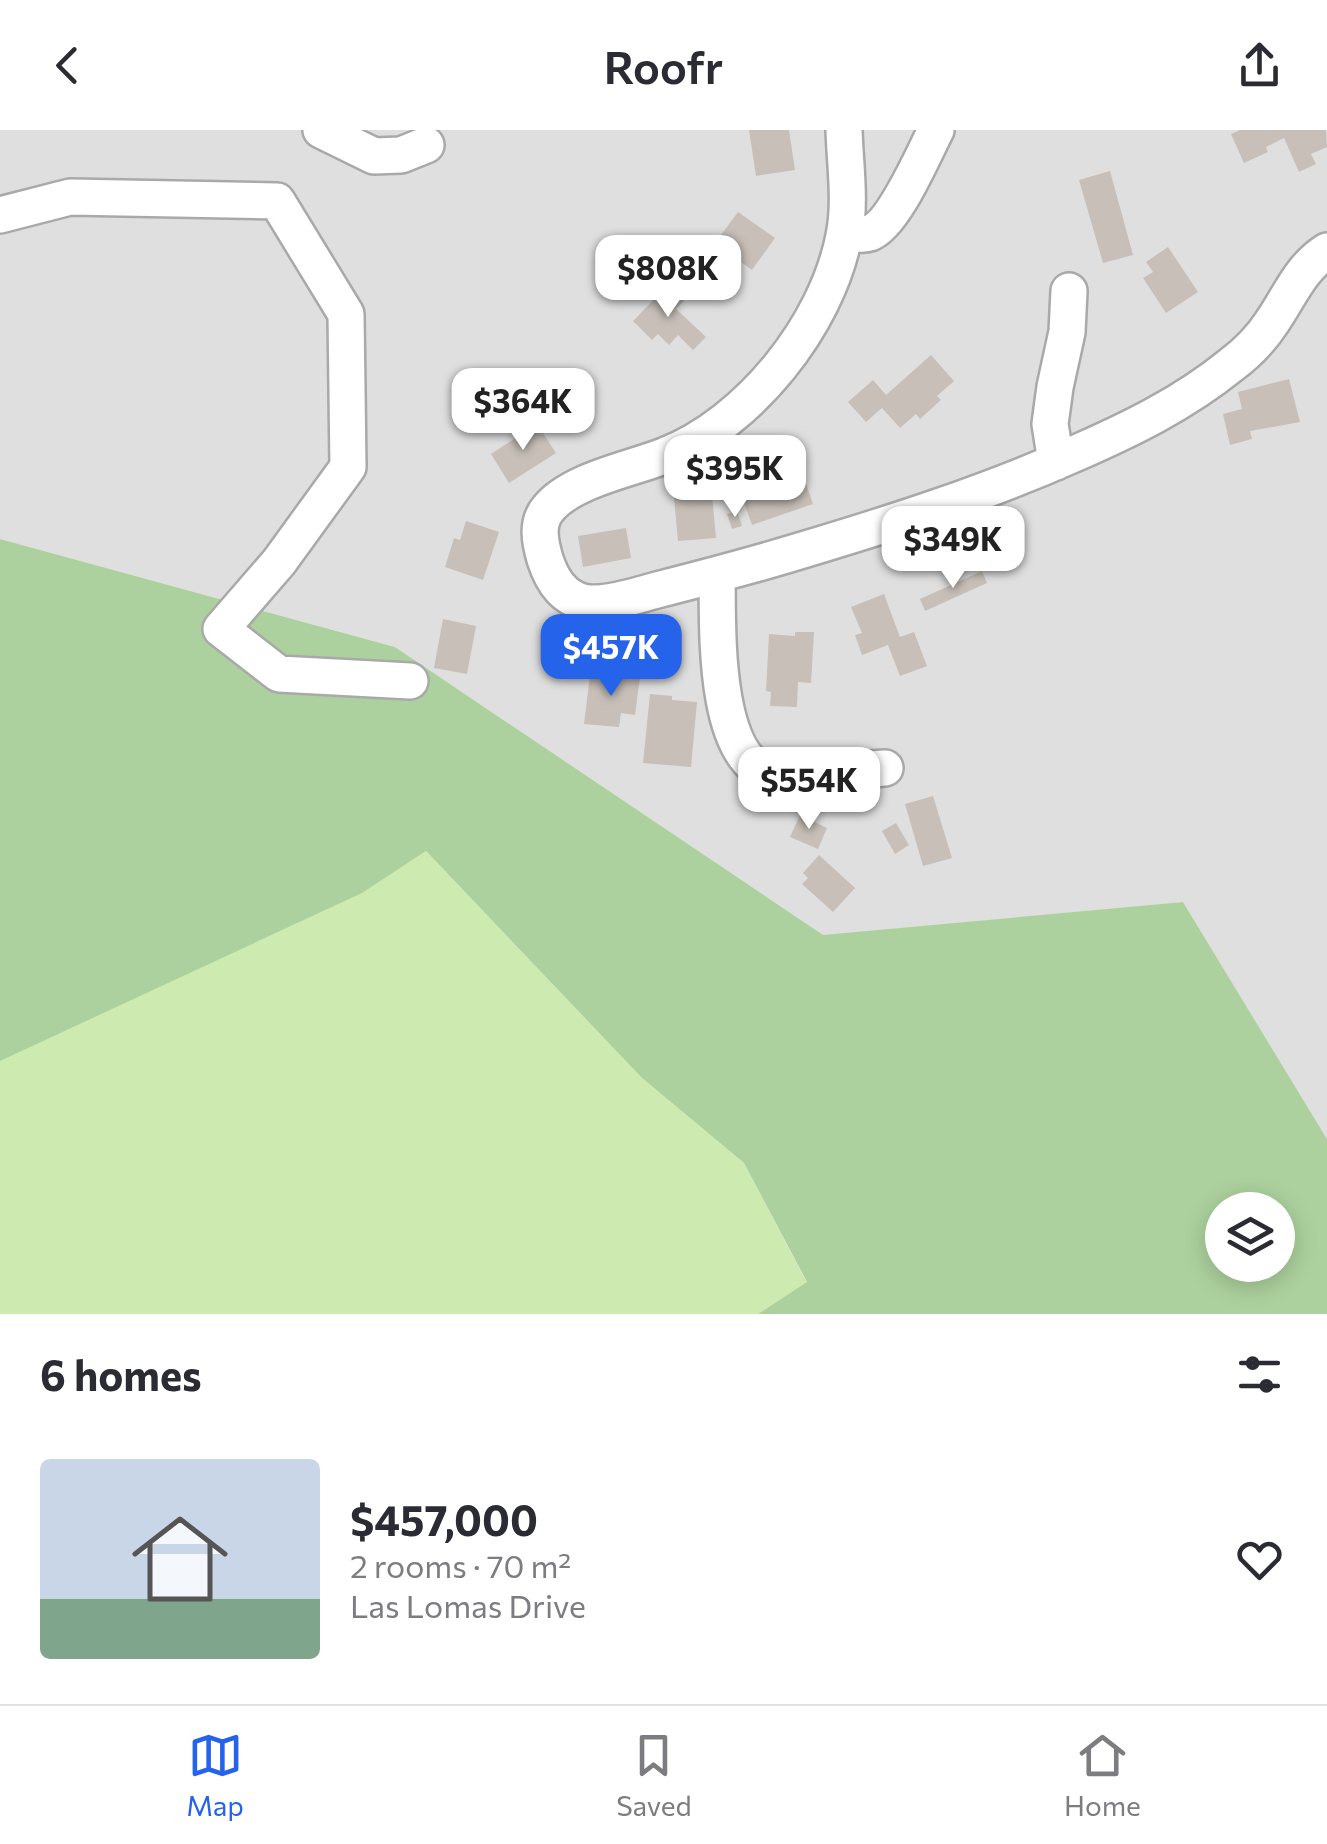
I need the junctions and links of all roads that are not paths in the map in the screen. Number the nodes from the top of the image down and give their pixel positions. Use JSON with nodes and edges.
{"nodes":[{"id":1,"x":321,"y":130,"type":"edge"},
{"id":2,"x":844,"y":130,"type":"edge"},
{"id":3,"x":936,"y":130,"type":"edge"},
{"id":4,"x":426,"y":144,"type":"dead end"},
{"id":5,"x":0,"y":215,"type":"edge"},
{"id":6,"x":846,"y":231,"type":"junction"},
{"id":7,"x":1327,"y":251,"type":"edge"},
{"id":8,"x":1070,"y":291,"type":"dead end"},
{"id":9,"x":1056,"y":462,"type":"junction"},
{"id":10,"x":717,"y":575,"type":"junction"},
{"id":11,"x":410,"y":681,"type":"dead end"},
{"id":12,"x":885,"y":768,"type":"dead end"}],
"edges":[{"from":1,"to":4,"type":"street"},
{"from":2,"to":6,"type":"street"},
{"from":3,"to":6,"type":"street"},
{"from":5,"to":11,"type":"street"},
{"from":6,"to":10,"type":"street"},
{"from":7,"to":9,"type":"street"},
{"from":8,"to":9,"type":"street"},
{"from":9,"to":10,"type":"street"},
{"from":10,"to":12,"type":"street"}]}
